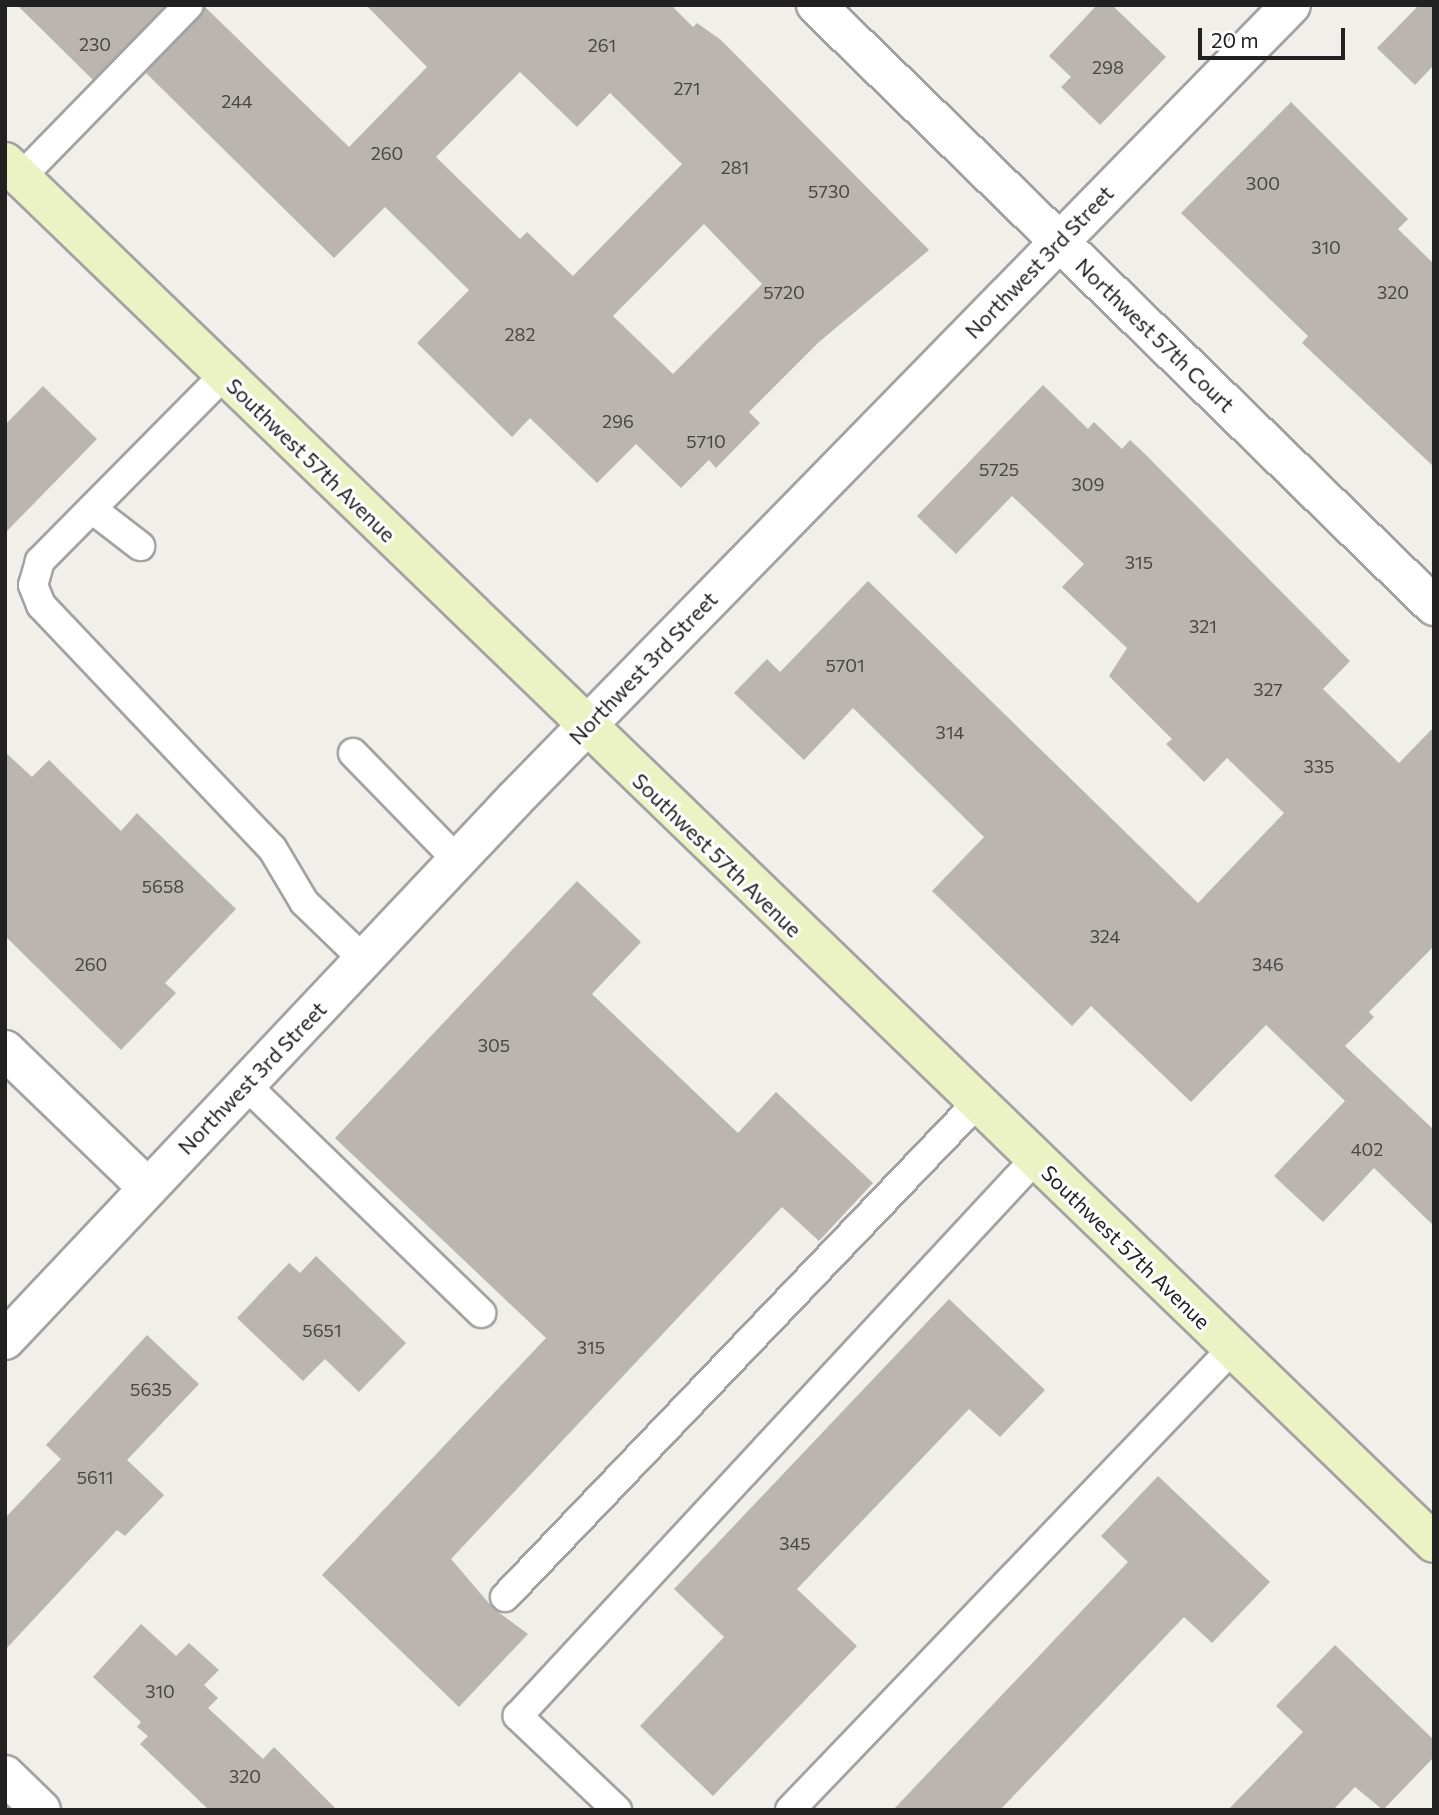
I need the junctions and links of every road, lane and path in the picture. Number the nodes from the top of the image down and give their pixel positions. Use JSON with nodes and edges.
{"nodes":[{"id":1,"x":189,"y":5,"type":"edge"},
{"id":2,"x":816,"y":5,"type":"edge"},
{"id":3,"x":1291,"y":5,"type":"edge"},
{"id":4,"x":13,"y":169,"type":"edge"},
{"id":5,"x":1059,"y":242,"type":"junction"},
{"id":6,"x":224,"y":375,"type":"junction"},
{"id":7,"x":92,"y":509,"type":"junction"},
{"id":8,"x":140,"y":545,"type":"dead end"},
{"id":9,"x":1434,"y":607,"type":"edge"},
{"id":10,"x":586,"y":727,"type":"junction"},
{"id":11,"x":353,"y":752,"type":"dead end"},
{"id":12,"x":457,"y":860,"type":"junction"},
{"id":13,"x":364,"y":960,"type":"junction"},
{"id":14,"x":5,"y":1050,"type":"edge"},
{"id":15,"x":245,"y":1084,"type":"junction"},
{"id":16,"x":976,"y":1104,"type":"junction"},
{"id":17,"x":1035,"y":1159,"type":"junction"},
{"id":18,"x":147,"y":1187,"type":"junction"},
{"id":19,"x":481,"y":1312,"type":"dead end"},
{"id":20,"x":5,"y":1340,"type":"edge"},
{"id":21,"x":1232,"y":1349,"type":"junction"},
{"id":22,"x":1434,"y":1543,"type":"edge"},
{"id":23,"x":505,"y":1597,"type":"dead end"},
{"id":24,"x":5,"y":1775,"type":"edge"},
{"id":25,"x":41,"y":1810,"type":"edge"},
{"id":26,"x":617,"y":1810,"type":"edge"},
{"id":27,"x":790,"y":1810,"type":"edge"}],
"edges":[{"from":1,"to":4,"type":"lane"},
{"from":2,"to":5,"type":"street","name":"Northwest 57th Court"},
{"from":3,"to":5,"type":"street","name":"Northwest 3rd Street"},
{"from":4,"to":6,"type":"main road","name":"Southwest 57th Avenue"},
{"from":5,"to":9,"type":"street","name":"Northwest 57th Court"},
{"from":5,"to":10,"type":"street","name":"Northwest 3rd Street"},
{"from":6,"to":7,"type":"lane"},
{"from":6,"to":10,"type":"main road","name":"Southwest 57th Avenue"},
{"from":7,"to":8,"type":"lane"},
{"from":7,"to":13,"type":"lane"},
{"from":10,"to":12,"type":"street","name":"Northwest 3rd Street"},
{"from":10,"to":16,"type":"main road","name":"Southwest 57th Avenue"},
{"from":11,"to":12,"type":"lane"},
{"from":12,"to":13,"type":"street","name":"Northwest 3rd Street"},
{"from":13,"to":15,"type":"street","name":"Northwest 3rd Street"},
{"from":14,"to":18,"type":"street"},
{"from":15,"to":18,"type":"street","name":"Northwest 3rd Street"},
{"from":15,"to":19,"type":"lane"},
{"from":16,"to":17,"type":"main road","name":"Southwest 57th Avenue"},
{"from":16,"to":23,"type":"lane"},
{"from":17,"to":21,"type":"main road","name":"Southwest 57th Avenue"},
{"from":17,"to":26,"type":"lane"},
{"from":18,"to":20,"type":"street","name":"Northwest 3rd Street"},
{"from":21,"to":22,"type":"main road","name":"Southwest 57th Avenue"},
{"from":21,"to":27,"type":"lane"},
{"from":24,"to":25,"type":"street"}]}
